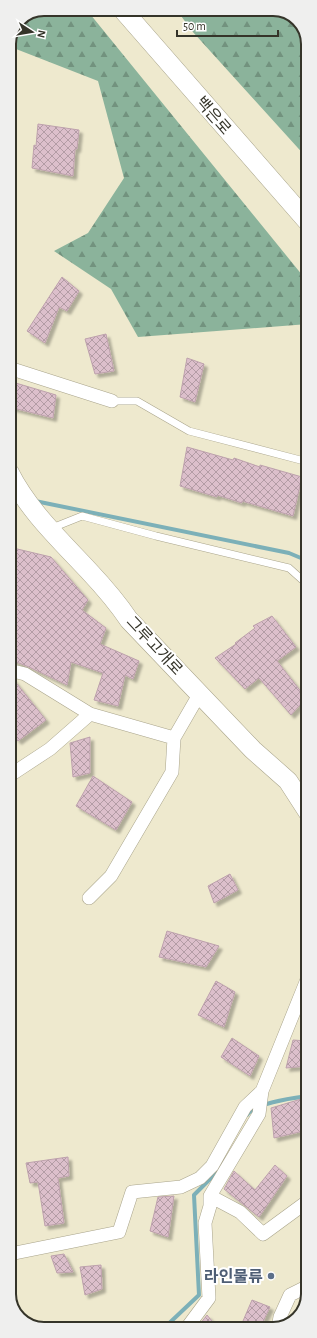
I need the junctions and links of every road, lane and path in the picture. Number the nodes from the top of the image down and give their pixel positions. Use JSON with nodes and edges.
{"nodes":[{"id":1,"x":128,"y":16,"type":"edge"},
{"id":2,"x":301,"y":212,"type":"edge"},
{"id":3,"x":16,"y":370,"type":"edge"},
{"id":4,"x":112,"y":401,"type":"joint"},
{"id":5,"x":301,"y":460,"type":"edge"},
{"id":6,"x":16,"y":485,"type":"edge"},
{"id":7,"x":46,"y":524,"type":"junction"},
{"id":8,"x":301,"y":579,"type":"edge"},
{"id":9,"x":16,"y":672,"type":"edge"},
{"id":10,"x":200,"y":693,"type":"junction"},
{"id":11,"x":90,"y":714,"type":"junction"},
{"id":12,"x":174,"y":738,"type":"junction"},
{"id":13,"x":16,"y":771,"type":"edge"},
{"id":14,"x":301,"y":801,"type":"edge"},
{"id":15,"x":89,"y":898,"type":"dead end"},
{"id":16,"x":301,"y":994,"type":"edge"},
{"id":17,"x":261,"y":1094,"type":"junction"},
{"id":18,"x":210,"y":1196,"type":"junction"},
{"id":19,"x":301,"y":1206,"type":"edge"},
{"id":20,"x":16,"y":1253,"type":"edge"},
{"id":21,"x":301,"y":1290,"type":"edge"},
{"id":22,"x":279,"y":1321,"type":"edge"},
{"id":23,"x":191,"y":1322,"type":"edge"}],
"edges":[{"from":1,"to":2,"type":"street","name":"백은로"},
{"from":3,"to":4,"type":"street"},
{"from":4,"to":5,"type":"lane"},
{"from":6,"to":7,"type":"street","name":"그루고개로"},
{"from":7,"to":8,"type":"lane"},
{"from":7,"to":10,"type":"street","name":"그루고개로"},
{"from":9,"to":11,"type":"street"},
{"from":10,"to":12,"type":"street"},
{"from":10,"to":14,"type":"street","name":"그루고개로"},
{"from":11,"to":12,"type":"street"},
{"from":11,"to":13,"type":"street"},
{"from":12,"to":15,"type":"street"},
{"from":16,"to":17,"type":"street"},
{"from":17,"to":18,"type":"street"},
{"from":17,"to":20,"type":"street"},
{"from":18,"to":19,"type":"street"},
{"from":18,"to":23,"type":"street"},
{"from":21,"to":22,"type":"street"}]}
